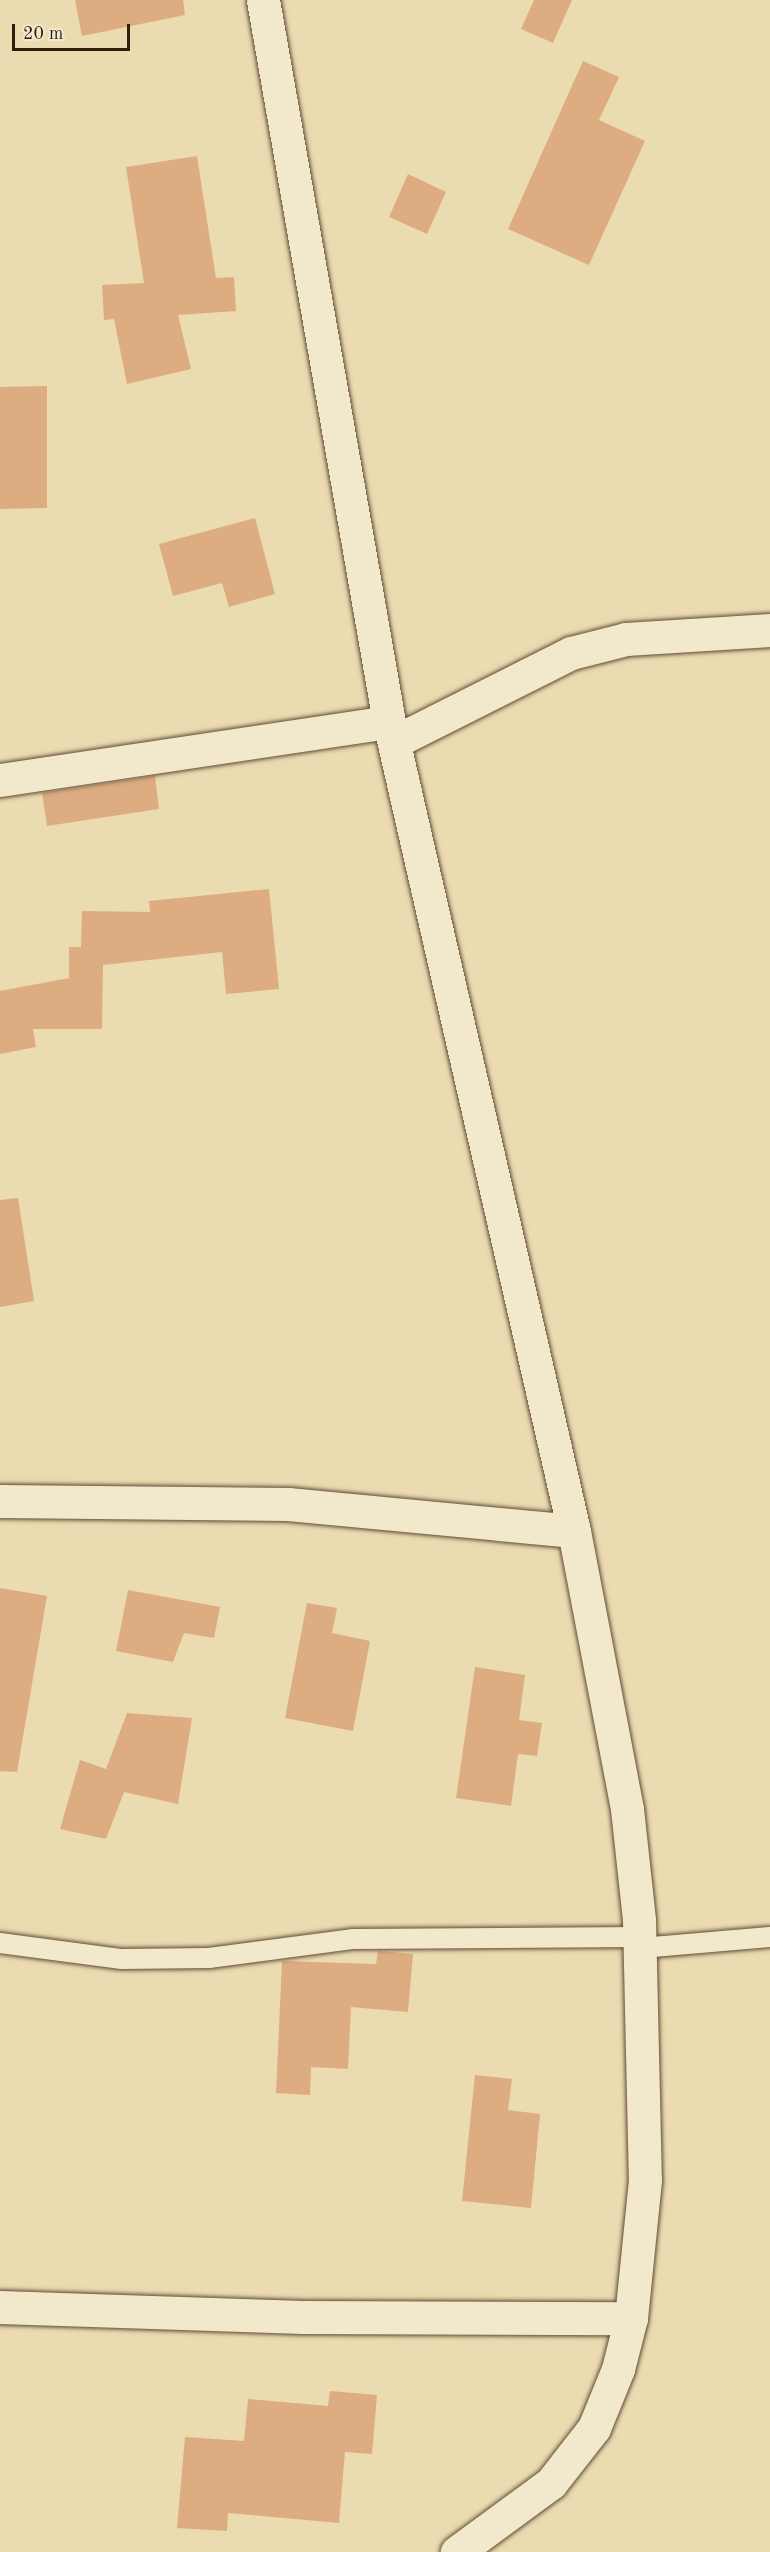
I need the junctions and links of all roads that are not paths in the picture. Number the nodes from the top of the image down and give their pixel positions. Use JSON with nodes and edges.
{"nodes":[{"id":1,"x":263,"y":0,"type":"edge"},
{"id":2,"x":770,"y":630,"type":"edge"},
{"id":3,"x":391,"y":732,"type":"junction"},
{"id":4,"x":0,"y":780,"type":"edge"},
{"id":5,"x":0,"y":1501,"type":"edge"},
{"id":6,"x":574,"y":1531,"type":"junction"},
{"id":7,"x":770,"y":1937,"type":"edge"},
{"id":8,"x":640,"y":1942,"type":"junction"},
{"id":9,"x":0,"y":1943,"type":"edge"},
{"id":10,"x":0,"y":2307,"type":"edge"},
{"id":11,"x":631,"y":2318,"type":"junction"},
{"id":12,"x":457,"y":2552,"type":"edge"}],
"edges":[{"from":1,"to":3,"type":"street"},
{"from":2,"to":3,"type":"street"},
{"from":3,"to":4,"type":"street"},
{"from":3,"to":6,"type":"street"},
{"from":5,"to":6,"type":"street"},
{"from":6,"to":8,"type":"street"},
{"from":7,"to":8,"type":"lane"},
{"from":8,"to":9,"type":"lane"},
{"from":8,"to":11,"type":"street"},
{"from":10,"to":11,"type":"street"},
{"from":11,"to":12,"type":"street"}]}
